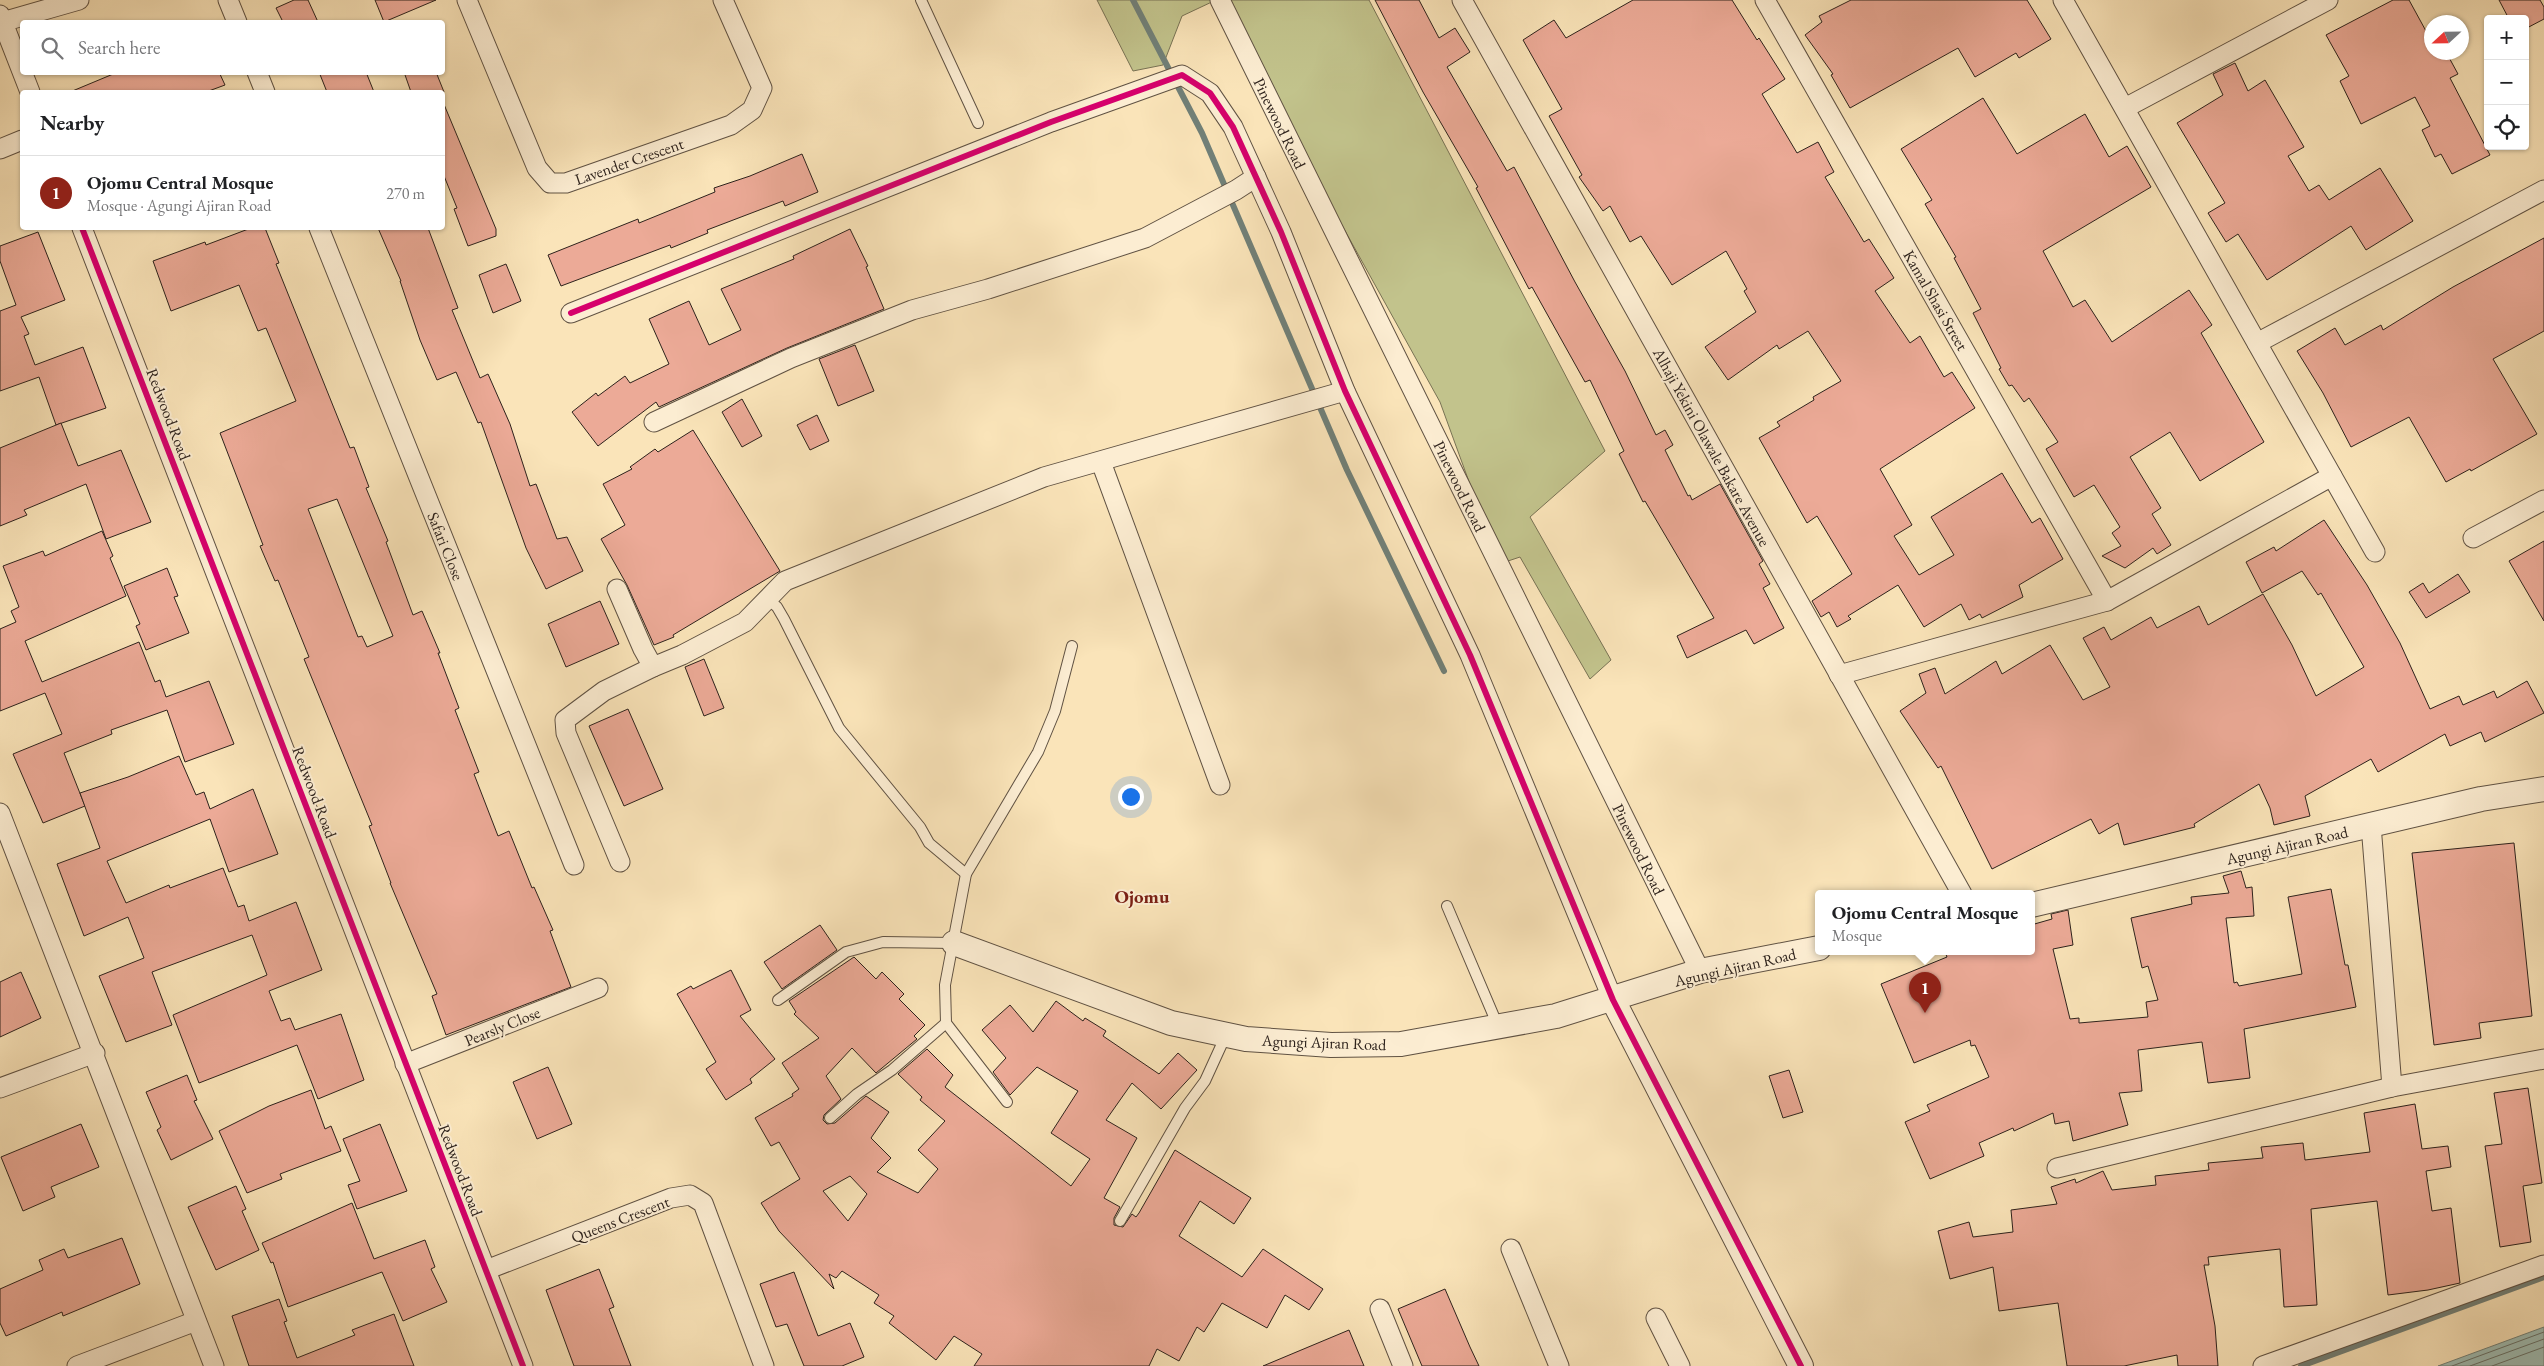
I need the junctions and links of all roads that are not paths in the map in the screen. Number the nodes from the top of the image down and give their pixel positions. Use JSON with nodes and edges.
{"nodes":[{"id":1,"x":79,"y":0,"type":"edge"},
{"id":2,"x":228,"y":0,"type":"edge"},
{"id":3,"x":467,"y":0,"type":"edge"},
{"id":4,"x":723,"y":0,"type":"edge"},
{"id":5,"x":921,"y":0,"type":"edge"},
{"id":6,"x":1220,"y":0,"type":"edge"},
{"id":7,"x":1462,"y":0,"type":"edge"},
{"id":8,"x":1766,"y":0,"type":"edge"},
{"id":9,"x":2064,"y":0,"type":"edge"},
{"id":10,"x":2328,"y":0,"type":"edge"},
{"id":11,"x":1,"y":19,"type":"edge"},
{"id":12,"x":236,"y":20,"type":"edge"},
{"id":13,"x":20,"y":67,"type":"edge"},
{"id":14,"x":23,"y":75,"type":"edge"},
{"id":15,"x":258,"y":75,"type":"edge"},
{"id":16,"x":29,"y":90,"type":"edge"},
{"id":17,"x":264,"y":90,"type":"edge"},
{"id":18,"x":2125,"y":108,"type":"junction"},
{"id":19,"x":978,"y":123,"type":"dead end"},
{"id":20,"x":20,"y":141,"type":"edge"},
{"id":21,"x":0,"y":149,"type":"edge"},
{"id":22,"x":1256,"y":176,"type":"junction"},
{"id":23,"x":2544,"y":190,"type":"edge"},
{"id":24,"x":83,"y":230,"type":"edge"},
{"id":25,"x":320,"y":230,"type":"edge"},
{"id":26,"x":571,"y":313,"type":"dead end"},
{"id":27,"x":2257,"y":343,"type":"junction"},
{"id":28,"x":1345,"y":392,"type":"junction"},
{"id":29,"x":654,"y":422,"type":"dead end"},
{"id":30,"x":1102,"y":462,"type":"junction"},
{"id":31,"x":2332,"y":476,"type":"junction"},
{"id":32,"x":2544,"y":500,"type":"edge"},
{"id":33,"x":2473,"y":538,"type":"dead end"},
{"id":34,"x":2375,"y":552,"type":"dead end"},
{"id":35,"x":617,"y":589,"type":"dead end"},
{"id":36,"x":767,"y":598,"type":"junction"},
{"id":37,"x":2107,"y":601,"type":"junction"},
{"id":38,"x":1072,"y":646,"type":"dead end"},
{"id":39,"x":654,"y":667,"type":"junction"},
{"id":40,"x":1839,"y":675,"type":"junction"},
{"id":41,"x":1220,"y":785,"type":"dead end"},
{"id":42,"x":2544,"y":789,"type":"edge"},
{"id":43,"x":0,"y":813,"type":"edge"},
{"id":44,"x":2371,"y":825,"type":"junction"},
{"id":45,"x":620,"y":862,"type":"dead end"},
{"id":46,"x":574,"y":865,"type":"dead end"},
{"id":47,"x":966,"y":874,"type":"junction"},
{"id":48,"x":1960,"y":890,"type":"edge"},
{"id":49,"x":2035,"y":904,"type":"edge"},
{"id":50,"x":1447,"y":906,"type":"dead end"},
{"id":51,"x":954,"y":943,"type":"junction"},
{"id":52,"x":1815,"y":949,"type":"edge"},
{"id":53,"x":1700,"y":972,"type":"junction"},
{"id":54,"x":598,"y":988,"type":"dead end"},
{"id":55,"x":778,"y":1000,"type":"dead end"},
{"id":56,"x":1613,"y":1000,"type":"junction"},
{"id":57,"x":946,"y":1023,"type":"junction"},
{"id":58,"x":1498,"y":1026,"type":"junction"},
{"id":59,"x":1226,"y":1035,"type":"junction"},
{"id":60,"x":94,"y":1053,"type":"junction"},
{"id":61,"x":2544,"y":1059,"type":"edge"},
{"id":62,"x":406,"y":1064,"type":"junction"},
{"id":63,"x":2392,"y":1087,"type":"junction"},
{"id":64,"x":0,"y":1088,"type":"edge"},
{"id":65,"x":1007,"y":1102,"type":"dead end"},
{"id":66,"x":830,"y":1118,"type":"dead end"},
{"id":67,"x":2057,"y":1168,"type":"dead end"},
{"id":68,"x":1120,"y":1221,"type":"dead end"},
{"id":69,"x":1511,"y":1249,"type":"dead end"},
{"id":70,"x":2544,"y":1265,"type":"edge"},
{"id":71,"x":486,"y":1270,"type":"junction"},
{"id":72,"x":1380,"y":1309,"type":"dead end"},
{"id":73,"x":1656,"y":1318,"type":"dead end"},
{"id":74,"x":196,"y":1321,"type":"junction"},
{"id":75,"x":77,"y":1366,"type":"edge"},
{"id":76,"x":214,"y":1366,"type":"edge"},
{"id":77,"x":523,"y":1366,"type":"edge"},
{"id":78,"x":764,"y":1366,"type":"edge"},
{"id":79,"x":1403,"y":1366,"type":"edge"},
{"id":80,"x":1559,"y":1366,"type":"edge"},
{"id":81,"x":1680,"y":1366,"type":"edge"},
{"id":82,"x":1801,"y":1366,"type":"edge"},
{"id":83,"x":2263,"y":1366,"type":"edge"}],
"edges":[{"from":1,"to":11,"type":"street"},
{"from":2,"to":12,"type":"street"},
{"from":3,"to":4,"type":"street","name":"Lavender Crescent"},
{"from":5,"to":19,"type":"lane"},
{"from":6,"to":53,"type":"street","name":"Pinewood Road"},
{"from":7,"to":40,"type":"street","name":"Alhaji Yekini Olawale Bakare Avenue"},
{"from":8,"to":37,"type":"street","name":"Kamal Shasi Street"},
{"from":9,"to":18,"type":"street"},
{"from":10,"to":18,"type":"street"},
{"from":11,"to":13,"type":"street"},
{"from":14,"to":16,"type":"street"},
{"from":15,"to":17,"type":"street"},
{"from":18,"to":27,"type":"street"},
{"from":20,"to":21,"type":"street"},
{"from":22,"to":26,"type":"street"},
{"from":22,"to":28,"type":"street"},
{"from":22,"to":29,"type":"street"},
{"from":23,"to":27,"type":"street"},
{"from":24,"to":62,"type":"street","name":"Redwood Road"},
{"from":25,"to":46,"type":"street","name":"Safari Close"},
{"from":27,"to":31,"type":"street"},
{"from":28,"to":30,"type":"street"},
{"from":28,"to":56,"type":"street"},
{"from":30,"to":36,"type":"street"},
{"from":30,"to":41,"type":"street"},
{"from":31,"to":34,"type":"street"},
{"from":31,"to":37,"type":"street"},
{"from":32,"to":33,"type":"street"},
{"from":35,"to":39,"type":"street"},
{"from":36,"to":39,"type":"street"},
{"from":36,"to":47,"type":"lane"},
{"from":37,"to":40,"type":"street"},
{"from":38,"to":47,"type":"lane"},
{"from":39,"to":45,"type":"street"},
{"from":40,"to":48,"type":"street","name":"Alhaji Yekini Olawale Bakare Avenue"},
{"from":42,"to":44,"type":"street","name":"Agungi Ajiran Road"},
{"from":43,"to":60,"type":"street"},
{"from":44,"to":49,"type":"street","name":"Agungi Ajiran Road"},
{"from":44,"to":63,"type":"street"},
{"from":47,"to":51,"type":"lane"},
{"from":50,"to":58,"type":"lane"},
{"from":51,"to":55,"type":"lane"},
{"from":51,"to":57,"type":"lane"},
{"from":51,"to":59,"type":"street","name":"Agungi Ajiran Road"},
{"from":52,"to":53,"type":"street","name":"Agungi Ajiran Road"},
{"from":53,"to":56,"type":"street","name":"Agungi Ajiran Road"},
{"from":54,"to":62,"type":"street","name":"Pearsly Close"},
{"from":56,"to":58,"type":"street","name":"Agungi Ajiran Road"},
{"from":56,"to":82,"type":"street"},
{"from":57,"to":65,"type":"lane"},
{"from":57,"to":66,"type":"lane"},
{"from":58,"to":59,"type":"street","name":"Agungi Ajiran Road"},
{"from":59,"to":68,"type":"lane"},
{"from":60,"to":64,"type":"street"},
{"from":60,"to":74,"type":"street"},
{"from":61,"to":63,"type":"street"},
{"from":62,"to":71,"type":"street","name":"Redwood Road"},
{"from":63,"to":67,"type":"street"},
{"from":69,"to":80,"type":"street"},
{"from":70,"to":83,"type":"street"},
{"from":71,"to":77,"type":"street","name":"Redwood Road"},
{"from":71,"to":78,"type":"street","name":"Queens Crescent"},
{"from":72,"to":79,"type":"street"},
{"from":73,"to":81,"type":"street"},
{"from":74,"to":75,"type":"street"},
{"from":74,"to":76,"type":"street"}]}
